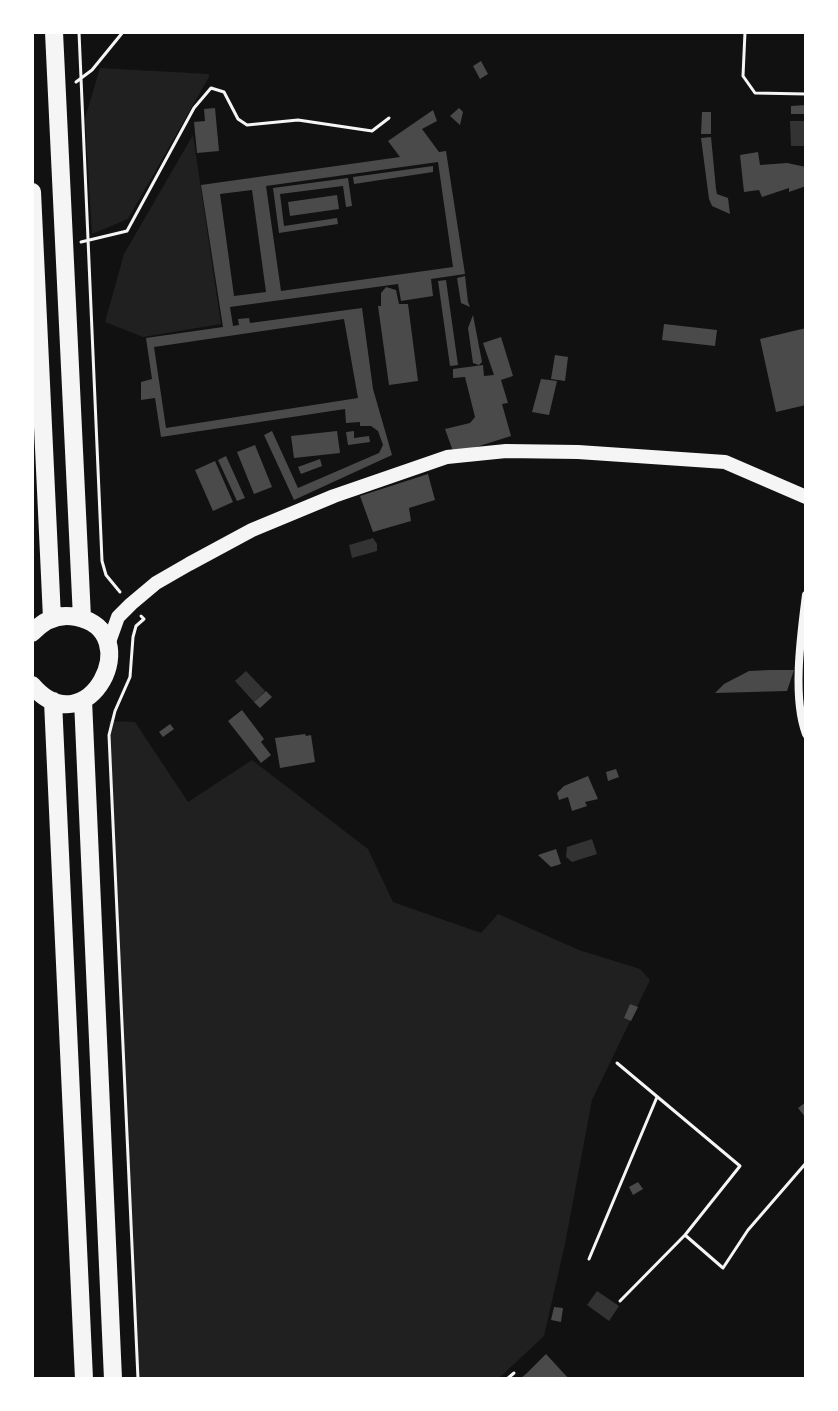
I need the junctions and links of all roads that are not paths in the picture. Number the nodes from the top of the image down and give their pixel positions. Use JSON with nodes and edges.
{"nodes":[{"id":1,"x":54,"y":32,"type":"edge"},
{"id":2,"x":32,"y":192,"type":"edge"},
{"id":3,"x":33,"y":244,"type":"edge"},
{"id":4,"x":38,"y":435,"type":"edge"},
{"id":5,"x":806,"y":497,"type":"edge"},
{"id":6,"x":806,"y":595,"type":"edge"},
{"id":7,"x":52,"y":618,"type":"junction"},
{"id":8,"x":82,"y":618,"type":"junction"},
{"id":9,"x":32,"y":633,"type":"edge"},
{"id":10,"x":108,"y":645,"type":"junction"},
{"id":11,"x":32,"y":685,"type":"edge"},
{"id":12,"x":83,"y":700,"type":"junction"},
{"id":13,"x":53,"y":701,"type":"junction"},
{"id":14,"x":806,"y":734,"type":"edge"},
{"id":15,"x":84,"y":1379,"type":"edge"},
{"id":16,"x":113,"y":1379,"type":"edge"}],
"edges":[{"from":1,"to":8,"type":"main road"},
{"from":2,"to":3,"type":"main road"},
{"from":3,"to":4,"type":"main road"},
{"from":4,"to":7,"type":"main road"},
{"from":5,"to":10,"type":"street"},
{"from":6,"to":14,"type":"street"},
{"from":7,"to":8,"type":"main road"},
{"from":7,"to":9,"type":"main road"},
{"from":8,"to":10,"type":"main road"},
{"from":10,"to":12,"type":"main road"},
{"from":11,"to":13,"type":"main road"},
{"from":12,"to":13,"type":"main road"},
{"from":12,"to":16,"type":"main road"},
{"from":13,"to":15,"type":"main road"}]}
